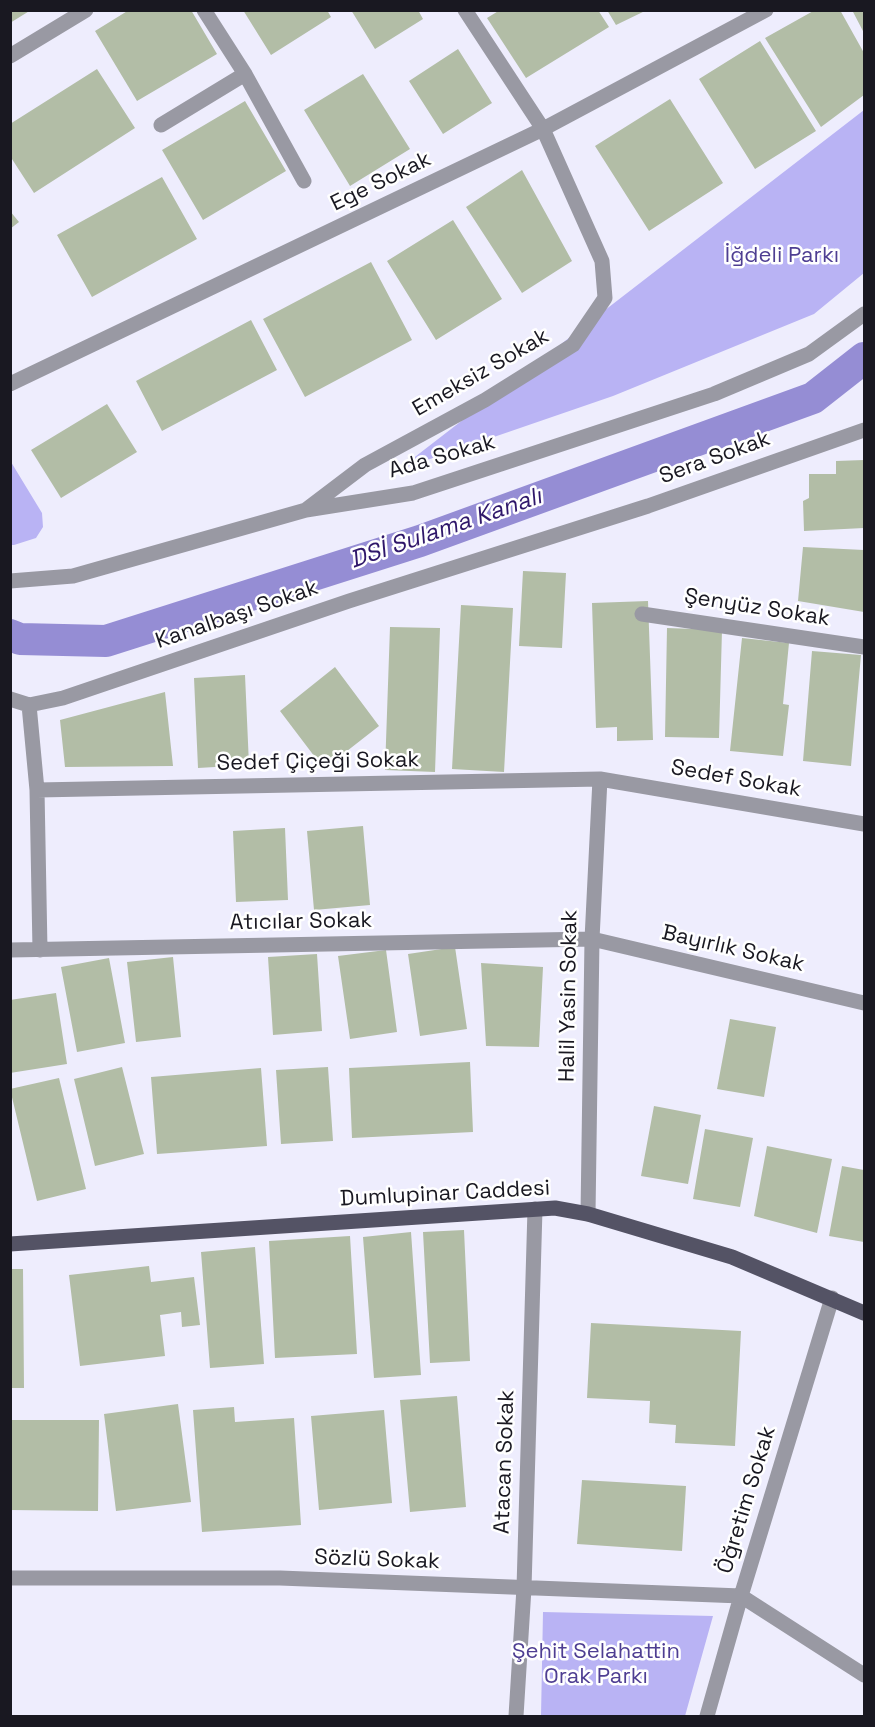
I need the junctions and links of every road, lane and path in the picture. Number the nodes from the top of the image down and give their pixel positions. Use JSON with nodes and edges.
{"nodes":[{"id":1,"x":86,"y":10,"type":"edge"},
{"id":2,"x":204,"y":10,"type":"edge"},
{"id":3,"x":465,"y":10,"type":"edge"},
{"id":4,"x":766,"y":10,"type":"edge"},
{"id":5,"x":10,"y":56,"type":"edge"},
{"id":6,"x":244,"y":74,"type":"junction"},
{"id":7,"x":161,"y":125,"type":"dead end"},
{"id":8,"x":543,"y":129,"type":"junction"},
{"id":9,"x":304,"y":181,"type":"dead end"},
{"id":10,"x":864,"y":314,"type":"edge"},
{"id":11,"x":10,"y":384,"type":"edge"},
{"id":12,"x":864,"y":430,"type":"edge"},
{"id":13,"x":306,"y":510,"type":"junction"},
{"id":14,"x":580,"y":527,"type":"joint"},
{"id":15,"x":10,"y":581,"type":"edge"},
{"id":16,"x":642,"y":614,"type":"dead end"},
{"id":17,"x":864,"y":647,"type":"edge"},
{"id":18,"x":10,"y":699,"type":"edge"},
{"id":19,"x":29,"y":705,"type":"junction"},
{"id":20,"x":600,"y":779,"type":"junction"},
{"id":21,"x":37,"y":790,"type":"junction"},
{"id":22,"x":864,"y":824,"type":"edge"},
{"id":23,"x":592,"y":939,"type":"junction"},
{"id":24,"x":10,"y":950,"type":"edge"},
{"id":25,"x":40,"y":950,"type":"junction"},
{"id":26,"x":864,"y":1003,"type":"edge"},
{"id":27,"x":535,"y":1209,"type":"junction"},
{"id":28,"x":588,"y":1214,"type":"junction"},
{"id":29,"x":10,"y":1244,"type":"edge"},
{"id":30,"x":832,"y":1298,"type":"junction"},
{"id":31,"x":864,"y":1312,"type":"edge"},
{"id":32,"x":10,"y":1578,"type":"edge"},
{"id":33,"x":524,"y":1588,"type":"junction"},
{"id":34,"x":741,"y":1596,"type":"junction"},
{"id":35,"x":864,"y":1675,"type":"edge"},
{"id":36,"x":516,"y":1716,"type":"edge"},
{"id":37,"x":707,"y":1716,"type":"edge"}],
"edges":[{"from":1,"to":5,"type":"street"},
{"from":2,"to":6,"type":"street"},
{"from":3,"to":8,"type":"street","name":"Emeksiz Sokak"},
{"from":4,"to":8,"type":"street","name":"Ege Sokak"},
{"from":6,"to":7,"type":"street"},
{"from":6,"to":9,"type":"street"},
{"from":8,"to":11,"type":"street","name":"Ege Sokak"},
{"from":8,"to":13,"type":"street","name":"Emeksiz Sokak"},
{"from":10,"to":13,"type":"street","name":"Ada Sokak"},
{"from":12,"to":14,"type":"street","name":"Sera Sokak"},
{"from":13,"to":15,"type":"street","name":"Ada Sokak"},
{"from":14,"to":19,"type":"street","name":"Kanalbaşı Sokak"},
{"from":16,"to":17,"type":"street","name":"Şenyüz Sokak"},
{"from":18,"to":19,"type":"street","name":"Kanalbaşı Sokak"},
{"from":19,"to":21,"type":"street"},
{"from":20,"to":21,"type":"street","name":"Sedef Çiçeği Sokak"},
{"from":20,"to":22,"type":"street","name":"Sedef Sokak"},
{"from":20,"to":23,"type":"street","name":"Halil Yasin Sokak"},
{"from":21,"to":25,"type":"street"},
{"from":23,"to":25,"type":"street","name":"Atıcılar Sokak"},
{"from":23,"to":26,"type":"street","name":"Bayırlık Sokak"},
{"from":23,"to":28,"type":"street","name":"Halil Yasin Sokak"},
{"from":24,"to":25,"type":"street","name":"Atıcılar Sokak"},
{"from":27,"to":28,"type":"main road","name":"Dumlupinar Caddesi"},
{"from":27,"to":29,"type":"main road","name":"Dumlupinar Caddesi"},
{"from":27,"to":33,"type":"street","name":"Atacan Sokak"},
{"from":28,"to":30,"type":"main road","name":"Dumlupinar Caddesi"},
{"from":30,"to":31,"type":"main road","name":"Dumlupinar Caddesi"},
{"from":30,"to":34,"type":"street","name":"Öğretim Sokak"},
{"from":32,"to":33,"type":"street","name":"Sözlü Sokak"},
{"from":33,"to":34,"type":"street","name":"Sözlü Sokak"},
{"from":33,"to":36,"type":"street","name":"Atacan Sokak"},
{"from":34,"to":35,"type":"street"},
{"from":34,"to":37,"type":"street","name":"Öğretim Sokak"}]}
